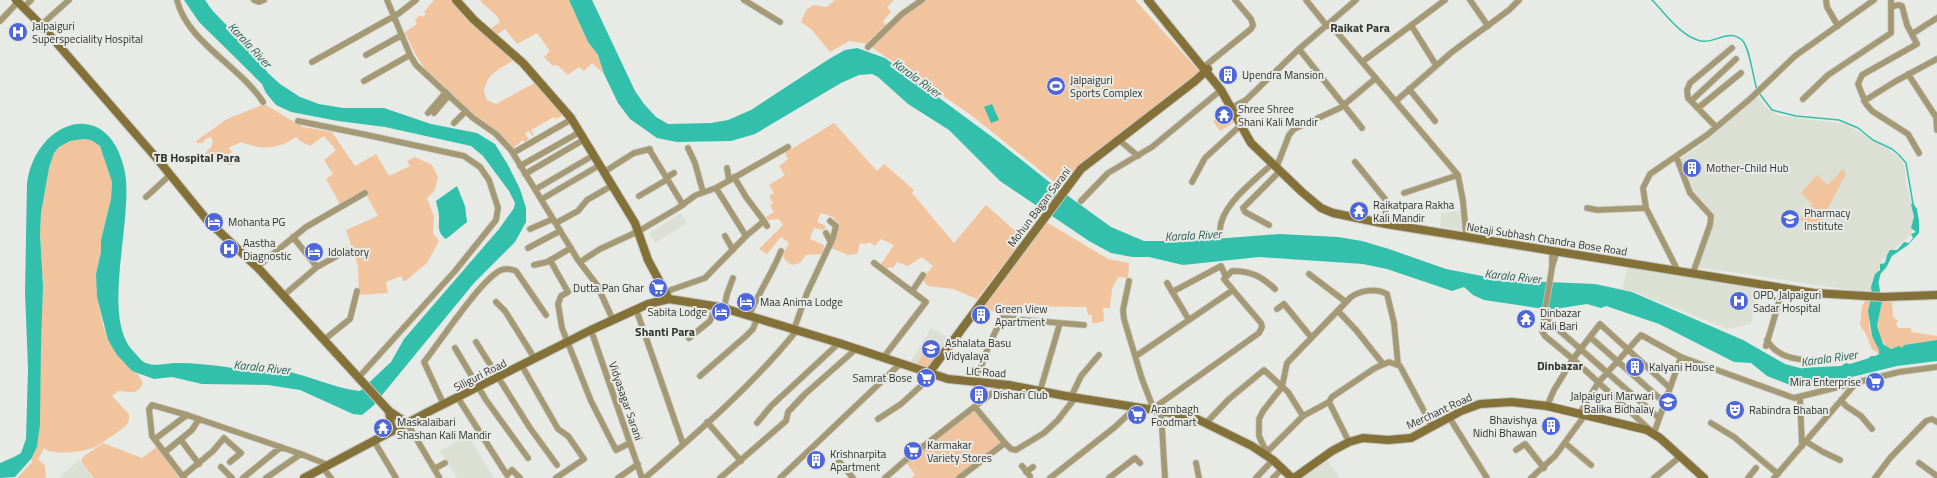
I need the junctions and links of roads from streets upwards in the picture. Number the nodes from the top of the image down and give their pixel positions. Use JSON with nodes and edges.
{"nodes":[{"id":1,"x":31,"y":0,"type":"edge"},
{"id":2,"x":69,"y":0,"type":"edge"},
{"id":3,"x":177,"y":0,"type":"edge"},
{"id":4,"x":254,"y":0,"type":"edge"},
{"id":5,"x":264,"y":0,"type":"edge"},
{"id":6,"x":387,"y":0,"type":"edge"},
{"id":7,"x":416,"y":0,"type":"edge"},
{"id":8,"x":456,"y":0,"type":"edge"},
{"id":9,"x":744,"y":0,"type":"edge"},
{"id":10,"x":922,"y":0,"type":"edge"},
{"id":11,"x":1148,"y":0,"type":"edge"},
{"id":12,"x":1152,"y":0,"type":"edge"},
{"id":13,"x":1235,"y":0,"type":"edge"},
{"id":14,"x":1306,"y":0,"type":"edge"},
{"id":15,"x":1356,"y":0,"type":"edge"},
{"id":16,"x":1445,"y":0,"type":"edge"},
{"id":17,"x":1470,"y":0,"type":"edge"},
{"id":18,"x":1519,"y":0,"type":"edge"},
{"id":19,"x":1826,"y":0,"type":"edge"},
{"id":20,"x":1874,"y":0,"type":"edge"},
{"id":21,"x":1891,"y":0,"type":"edge"},
{"id":22,"x":19,"y":3,"type":"edge"},
{"id":23,"x":1892,"y":7,"type":"junction"},
{"id":24,"x":394,"y":16,"type":"junction"},
{"id":25,"x":1937,"y":18,"type":"edge"},
{"id":26,"x":0,"y":21,"type":"edge"},
{"id":27,"x":780,"y":22,"type":"dead end"},
{"id":28,"x":1328,"y":24,"type":"junction"},
{"id":29,"x":41,"y":25,"type":"junction"},
{"id":30,"x":1411,"y":25,"type":"junction"},
{"id":31,"x":1488,"y":26,"type":"junction"},
{"id":32,"x":1838,"y":26,"type":"junction"},
{"id":33,"x":1912,"y":34,"type":"junction"},
{"id":34,"x":402,"y":35,"type":"junction"},
{"id":35,"x":868,"y":47,"type":"dead end"},
{"id":36,"x":1732,"y":48,"type":"dead end"},
{"id":37,"x":1299,"y":49,"type":"junction"},
{"id":38,"x":366,"y":55,"type":"dead end"},
{"id":39,"x":410,"y":55,"type":"junction"},
{"id":40,"x":1736,"y":59,"type":"dead end"},
{"id":41,"x":1937,"y":60,"type":"edge"},
{"id":42,"x":312,"y":62,"type":"dead end"},
{"id":43,"x":1362,"y":62,"type":"junction"},
{"id":44,"x":1436,"y":65,"type":"junction"},
{"id":45,"x":1207,"y":70,"type":"junction"},
{"id":46,"x":1741,"y":73,"type":"dead end"},
{"id":47,"x":1908,"y":74,"type":"junction"},
{"id":48,"x":1376,"y":78,"type":"junction"},
{"id":49,"x":364,"y":81,"type":"dead end"},
{"id":50,"x":1409,"y":89,"type":"junction"},
{"id":51,"x":1222,"y":90,"type":"junction"},
{"id":52,"x":448,"y":94,"type":"junction"},
{"id":53,"x":1803,"y":99,"type":"dead end"},
{"id":54,"x":1396,"y":101,"type":"junction"},
{"id":55,"x":1691,"y":101,"type":"junction"},
{"id":56,"x":1864,"y":101,"type":"junction"},
{"id":57,"x":263,"y":102,"type":"dead end"},
{"id":58,"x":1344,"y":105,"type":"junction"},
{"id":59,"x":1698,"y":108,"type":"junction"},
{"id":60,"x":1234,"y":109,"type":"junction"},
{"id":61,"x":466,"y":111,"type":"junction"},
{"id":62,"x":431,"y":113,"type":"dead end"},
{"id":63,"x":1936,"y":114,"type":"edge"},
{"id":64,"x":572,"y":119,"type":"junction"},
{"id":65,"x":1435,"y":121,"type":"dead end"},
{"id":66,"x":298,"y":122,"type":"dead end"},
{"id":67,"x":454,"y":124,"type":"dead end"},
{"id":68,"x":1241,"y":125,"type":"junction"},
{"id":69,"x":1716,"y":127,"type":"junction"},
{"id":70,"x":1362,"y":128,"type":"dead end"},
{"id":71,"x":1937,"y":130,"type":"edge"},
{"id":72,"x":582,"y":136,"type":"junction"},
{"id":73,"x":1119,"y":140,"type":"junction"},
{"id":74,"x":788,"y":147,"type":"dead end"},
{"id":75,"x":688,"y":148,"type":"dead end"},
{"id":76,"x":512,"y":152,"type":"junction"},
{"id":77,"x":1919,"y":153,"type":"dead end"},
{"id":78,"x":594,"y":155,"type":"junction"},
{"id":79,"x":1138,"y":156,"type":"junction"},
{"id":80,"x":1676,"y":156,"type":"junction"},
{"id":81,"x":1356,"y":162,"type":"dead end"},
{"id":82,"x":520,"y":166,"type":"junction"},
{"id":83,"x":1276,"y":167,"type":"junction"},
{"id":84,"x":602,"y":168,"type":"junction"},
{"id":85,"x":727,"y":168,"type":"dead end"},
{"id":86,"x":674,"y":173,"type":"dead end"},
{"id":87,"x":525,"y":174,"type":"junction"},
{"id":88,"x":170,"y":175,"type":"junction"},
{"id":89,"x":1458,"y":175,"type":"junction"},
{"id":90,"x":667,"y":178,"type":"junction"},
{"id":91,"x":732,"y":178,"type":"junction"},
{"id":92,"x":1192,"y":182,"type":"dead end"},
{"id":93,"x":613,"y":185,"type":"junction"},
{"id":94,"x":716,"y":188,"type":"junction"},
{"id":95,"x":536,"y":189,"type":"junction"},
{"id":96,"x":703,"y":192,"type":"junction"},
{"id":97,"x":366,"y":193,"type":"dead end"},
{"id":98,"x":1404,"y":193,"type":"dead end"},
{"id":99,"x":639,"y":196,"type":"dead end"},
{"id":100,"x":146,"y":197,"type":"dead end"},
{"id":101,"x":542,"y":199,"type":"junction"},
{"id":102,"x":1081,"y":201,"type":"dead end"},
{"id":103,"x":683,"y":205,"type":"junction"},
{"id":104,"x":1588,"y":208,"type":"dead end"},
{"id":105,"x":1646,"y":208,"type":"junction"},
{"id":106,"x":555,"y":221,"type":"junction"},
{"id":107,"x":830,"y":221,"type":"dead end"},
{"id":108,"x":1386,"y":222,"type":"junction"},
{"id":109,"x":1269,"y":225,"type":"dead end"},
{"id":110,"x":530,"y":229,"type":"dead end"},
{"id":111,"x":560,"y":230,"type":"junction"},
{"id":112,"x":639,"y":231,"type":"junction"},
{"id":113,"x":826,"y":233,"type":"dead end"},
{"id":114,"x":1220,"y":233,"type":"dead end"},
{"id":115,"x":1466,"y":235,"type":"junction"},
{"id":116,"x":725,"y":236,"type":"dead end"},
{"id":117,"x":746,"y":236,"type":"junction"},
{"id":118,"x":293,"y":237,"type":"junction"},
{"id":119,"x":831,"y":243,"type":"junction"},
{"id":120,"x":1521,"y":243,"type":"junction"},
{"id":121,"x":528,"y":248,"type":"dead end"},
{"id":122,"x":571,"y":248,"type":"junction"},
{"id":123,"x":733,"y":250,"type":"junction"},
{"id":124,"x":1555,"y":250,"type":"junction"},
{"id":125,"x":346,"y":251,"type":"dead end"},
{"id":126,"x":781,"y":251,"type":"dead end"},
{"id":127,"x":550,"y":260,"type":"junction"},
{"id":128,"x":580,"y":262,"type":"junction"},
{"id":129,"x":874,"y":263,"type":"dead end"},
{"id":130,"x":534,"y":265,"type":"dead end"},
{"id":131,"x":257,"y":266,"type":"junction"},
{"id":132,"x":317,"y":267,"type":"junction"},
{"id":133,"x":1677,"y":269,"type":"junction"},
{"id":134,"x":1694,"y":270,"type":"junction"},
{"id":135,"x":1309,"y":274,"type":"dead end"},
{"id":136,"x":923,"y":275,"type":"dead end"},
{"id":137,"x":1226,"y":277,"type":"junction"},
{"id":138,"x":733,"y":278,"type":"dead end"},
{"id":139,"x":1129,"y":282,"type":"dead end"},
{"id":140,"x":1167,"y":283,"type":"dead end"},
{"id":141,"x":1783,"y":288,"type":"junction"},
{"id":142,"x":1275,"y":289,"type":"dead end"},
{"id":143,"x":913,"y":290,"type":"junction"},
{"id":144,"x":1233,"y":290,"type":"junction"},
{"id":145,"x":357,"y":291,"type":"dead end"},
{"id":146,"x":1172,"y":292,"type":"junction"},
{"id":147,"x":1827,"y":293,"type":"junction"},
{"id":148,"x":284,"y":295,"type":"junction"},
{"id":149,"x":1936,"y":295,"type":"edge"},
{"id":150,"x":667,"y":296,"type":"junction"},
{"id":151,"x":496,"y":302,"type":"dead end"},
{"id":152,"x":1346,"y":302,"type":"junction"},
{"id":153,"x":720,"y":307,"type":"junction"},
{"id":154,"x":636,"y":309,"type":"junction"},
{"id":155,"x":1278,"y":309,"type":"dead end"},
{"id":156,"x":1338,"y":311,"type":"junction"},
{"id":157,"x":546,"y":315,"type":"dead end"},
{"id":158,"x":753,"y":317,"type":"junction"},
{"id":159,"x":1544,"y":317,"type":"junction"},
{"id":160,"x":613,"y":320,"type":"junction"},
{"id":161,"x":1189,"y":320,"type":"junction"},
{"id":162,"x":1060,"y":323,"type":"junction"},
{"id":163,"x":1084,"y":325,"type":"dead end"},
{"id":164,"x":591,"y":330,"type":"junction"},
{"id":165,"x":796,"y":330,"type":"junction"},
{"id":166,"x":1311,"y":337,"type":"junction"},
{"id":167,"x":1590,"y":337,"type":"junction"},
{"id":168,"x":689,"y":338,"type":"dead end"},
{"id":169,"x":325,"y":339,"type":"junction"},
{"id":170,"x":476,"y":342,"type":"dead end"},
{"id":171,"x":566,"y":342,"type":"junction"},
{"id":172,"x":839,"y":343,"type":"junction"},
{"id":173,"x":454,"y":348,"type":"dead end"},
{"id":174,"x":1582,"y":348,"type":"junction"},
{"id":175,"x":856,"y":349,"type":"junction"},
{"id":176,"x":1628,"y":350,"type":"junction"},
{"id":177,"x":1099,"y":355,"type":"dead end"},
{"id":178,"x":1136,"y":356,"type":"junction"},
{"id":179,"x":1681,"y":357,"type":"junction"},
{"id":180,"x":883,"y":358,"type":"junction"},
{"id":181,"x":535,"y":359,"type":"junction"},
{"id":182,"x":1573,"y":360,"type":"junction"},
{"id":183,"x":1824,"y":360,"type":"dead end"},
{"id":184,"x":1618,"y":362,"type":"junction"},
{"id":185,"x":900,"y":364,"type":"junction"},
{"id":186,"x":1383,"y":364,"type":"junction"},
{"id":187,"x":1398,"y":364,"type":"junction"},
{"id":188,"x":522,"y":366,"type":"junction"},
{"id":189,"x":1937,"y":367,"type":"edge"},
{"id":190,"x":1608,"y":372,"type":"junction"},
{"id":191,"x":931,"y":374,"type":"junction"},
{"id":192,"x":700,"y":376,"type":"dead end"},
{"id":193,"x":499,"y":378,"type":"junction"},
{"id":194,"x":361,"y":379,"type":"junction"},
{"id":195,"x":975,"y":383,"type":"junction"},
{"id":196,"x":1598,"y":383,"type":"junction"},
{"id":197,"x":1856,"y":383,"type":"junction"},
{"id":198,"x":990,"y":384,"type":"junction"},
{"id":199,"x":1008,"y":384,"type":"junction"},
{"id":200,"x":1282,"y":387,"type":"junction"},
{"id":201,"x":479,"y":388,"type":"junction"},
{"id":202,"x":1670,"y":388,"type":"junction"},
{"id":203,"x":1040,"y":391,"type":"junction"},
{"id":204,"x":991,"y":394,"type":"junction"},
{"id":205,"x":458,"y":398,"type":"junction"},
{"id":206,"x":1073,"y":398,"type":"junction"},
{"id":207,"x":1800,"y":398,"type":"junction"},
{"id":208,"x":1841,"y":400,"type":"junction"},
{"id":209,"x":1329,"y":402,"type":"junction"},
{"id":210,"x":1665,"y":403,"type":"junction"},
{"id":211,"x":444,"y":405,"type":"junction"},
{"id":212,"x":1547,"y":406,"type":"junction"},
{"id":213,"x":975,"y":407,"type":"junction"},
{"id":214,"x":1135,"y":408,"type":"junction"},
{"id":215,"x":387,"y":409,"type":"junction"},
{"id":216,"x":1157,"y":410,"type":"junction"},
{"id":217,"x":1582,"y":414,"type":"junction"},
{"id":218,"x":187,"y":415,"type":"junction"},
{"id":219,"x":1303,"y":416,"type":"junction"},
{"id":220,"x":1449,"y":417,"type":"junction"},
{"id":221,"x":878,"y":418,"type":"dead end"},
{"id":222,"x":1659,"y":418,"type":"junction"},
{"id":223,"x":199,"y":419,"type":"junction"},
{"id":224,"x":707,"y":422,"type":"junction"},
{"id":225,"x":1937,"y":422,"type":"edge"},
{"id":226,"x":407,"y":423,"type":"junction"},
{"id":227,"x":757,"y":423,"type":"dead end"},
{"id":228,"x":1206,"y":423,"type":"junction"},
{"id":229,"x":1711,"y":423,"type":"dead end"},
{"id":230,"x":1432,"y":426,"type":"junction"},
{"id":231,"x":1872,"y":429,"type":"dead end"},
{"id":232,"x":392,"y":431,"type":"junction"},
{"id":233,"x":1652,"y":432,"type":"junction"},
{"id":234,"x":155,"y":439,"type":"junction"},
{"id":235,"x":181,"y":440,"type":"junction"},
{"id":236,"x":374,"y":441,"type":"junction"},
{"id":237,"x":1349,"y":442,"type":"junction"},
{"id":238,"x":630,"y":443,"type":"junction"},
{"id":239,"x":1005,"y":443,"type":"junction"},
{"id":240,"x":1565,"y":443,"type":"junction"},
{"id":241,"x":683,"y":444,"type":"junction"},
{"id":242,"x":1803,"y":444,"type":"junction"},
{"id":243,"x":281,"y":447,"type":"junction"},
{"id":244,"x":1516,"y":450,"type":"dead end"},
{"id":245,"x":165,"y":452,"type":"junction"},
{"id":246,"x":301,"y":454,"type":"junction"},
{"id":247,"x":1269,"y":456,"type":"junction"},
{"id":248,"x":1681,"y":456,"type":"junction"},
{"id":249,"x":528,"y":458,"type":"dead end"},
{"id":250,"x":1840,"y":460,"type":"dead end"},
{"id":251,"x":741,"y":461,"type":"junction"},
{"id":252,"x":839,"y":461,"type":"dead end"},
{"id":253,"x":230,"y":462,"type":"dead end"},
{"id":254,"x":445,"y":463,"type":"dead end"},
{"id":255,"x":1140,"y":463,"type":"dead end"},
{"id":256,"x":1196,"y":463,"type":"dead end"},
{"id":257,"x":1919,"y":463,"type":"dead end"},
{"id":258,"x":199,"y":464,"type":"junction"},
{"id":259,"x":638,"y":464,"type":"junction"},
{"id":260,"x":557,"y":465,"type":"dead end"},
{"id":261,"x":325,"y":466,"type":"junction"},
{"id":262,"x":1022,"y":466,"type":"dead end"},
{"id":263,"x":1591,"y":466,"type":"dead end"},
{"id":264,"x":221,"y":467,"type":"dead end"},
{"id":265,"x":1033,"y":467,"type":"dead end"},
{"id":266,"x":1544,"y":468,"type":"junction"},
{"id":267,"x":1756,"y":468,"type":"dead end"},
{"id":268,"x":434,"y":469,"type":"junction"},
{"id":269,"x":1291,"y":474,"type":"edge"},
{"id":270,"x":1029,"y":476,"type":"edge"},
{"id":271,"x":1776,"y":476,"type":"edge"},
{"id":272,"x":1937,"y":476,"type":"edge"},
{"id":273,"x":183,"y":477,"type":"edge"},
{"id":274,"x":439,"y":477,"type":"dead end"},
{"id":275,"x":232,"y":478,"type":"edge"},
{"id":276,"x":243,"y":478,"type":"edge"},
{"id":277,"x":266,"y":478,"type":"edge"},
{"id":278,"x":304,"y":478,"type":"edge"},
{"id":279,"x":331,"y":478,"type":"edge"},
{"id":280,"x":396,"y":478,"type":"edge"},
{"id":281,"x":520,"y":478,"type":"edge"},
{"id":282,"x":556,"y":478,"type":"edge"},
{"id":283,"x":618,"y":478,"type":"edge"},
{"id":284,"x":644,"y":478,"type":"edge"},
{"id":285,"x":720,"y":478,"type":"edge"},
{"id":286,"x":780,"y":478,"type":"edge"},
{"id":287,"x":853,"y":478,"type":"edge"},
{"id":288,"x":885,"y":478,"type":"edge"},
{"id":289,"x":959,"y":478,"type":"edge"},
{"id":290,"x":1050,"y":478,"type":"edge"},
{"id":291,"x":1108,"y":478,"type":"edge"},
{"id":292,"x":1165,"y":478,"type":"edge"},
{"id":293,"x":1199,"y":478,"type":"edge"},
{"id":294,"x":1256,"y":478,"type":"edge"},
{"id":295,"x":1273,"y":478,"type":"edge"},
{"id":296,"x":1487,"y":478,"type":"edge"},
{"id":297,"x":1531,"y":478,"type":"edge"},
{"id":298,"x":1654,"y":478,"type":"edge"},
{"id":299,"x":1704,"y":478,"type":"edge"},
{"id":300,"x":1748,"y":478,"type":"edge"},
{"id":301,"x":1875,"y":478,"type":"edge"}],
"edges":[{"from":1,"to":22,"type":"street"},
{"from":2,"to":29,"type":"street"},
{"from":3,"to":57,"type":"street"},
{"from":4,"to":5,"type":"street"},
{"from":6,"to":24,"type":"street"},
{"from":7,"to":24,"type":"street"},
{"from":8,"to":64,"type":"street"},
{"from":9,"to":27,"type":"street"},
{"from":10,"to":35,"type":"street"},
{"from":11,"to":45,"type":"street","name":"Netaji Subhash Chandra Bose Road"},
{"from":12,"to":45,"type":"street","name":"Netaji Subhash Chandra Bose Road"},
{"from":13,"to":45,"type":"street"},
{"from":14,"to":28,"type":"street"},
{"from":15,"to":28,"type":"street"},
{"from":16,"to":30,"type":"street"},
{"from":17,"to":31,"type":"street"},
{"from":18,"to":31,"type":"street"},
{"from":19,"to":32,"type":"street"},
{"from":20,"to":32,"type":"street"},
{"from":21,"to":23,"type":"street"},
{"from":22,"to":26,"type":"street"},
{"from":22,"to":29,"type":"street"},
{"from":23,"to":33,"type":"street"},
{"from":23,"to":53,"type":"street"},
{"from":24,"to":34,"type":"street"},
{"from":24,"to":42,"type":"street"},
{"from":25,"to":33,"type":"street"},
{"from":28,"to":37,"type":"street"},
{"from":28,"to":43,"type":"street"},
{"from":29,"to":88,"type":"street"},
{"from":30,"to":43,"type":"street"},
{"from":30,"to":44,"type":"street"},
{"from":31,"to":44,"type":"street"},
{"from":32,"to":69,"type":"street"},
{"from":33,"to":56,"type":"street"},
{"from":34,"to":38,"type":"street"},
{"from":34,"to":39,"type":"street"},
{"from":36,"to":55,"type":"street"},
{"from":37,"to":58,"type":"street"},
{"from":37,"to":60,"type":"street"},
{"from":39,"to":49,"type":"street"},
{"from":39,"to":52,"type":"street"},
{"from":40,"to":55,"type":"street"},
{"from":41,"to":47,"type":"street"},
{"from":43,"to":48,"type":"street"},
{"from":44,"to":50,"type":"street"},
{"from":45,"to":51,"type":"street","name":"Netaji Subhash Chandra Bose Road"},
{"from":45,"to":73,"type":"street","name":"Mohun Bagan Sarani"},
{"from":46,"to":59,"type":"street"},
{"from":47,"to":56,"type":"street"},
{"from":47,"to":63,"type":"street"},
{"from":48,"to":54,"type":"street"},
{"from":48,"to":58,"type":"street"},
{"from":50,"to":54,"type":"street"},
{"from":50,"to":65,"type":"street"},
{"from":51,"to":60,"type":"street","name":"Netaji Subhash Chandra Bose Road"},
{"from":51,"to":79,"type":"street"},
{"from":52,"to":61,"type":"street"},
{"from":52,"to":62,"type":"street"},
{"from":54,"to":89,"type":"street"},
{"from":55,"to":59,"type":"street"},
{"from":56,"to":77,"type":"street"},
{"from":58,"to":70,"type":"street"},
{"from":58,"to":83,"type":"street"},
{"from":59,"to":69,"type":"street"},
{"from":60,"to":68,"type":"street","name":"Netaji Subhash Chandra Bose Road"},
{"from":60,"to":83,"type":"street","name":"Netaji Subhash Chandra Bose Road"},
{"from":61,"to":67,"type":"street"},
{"from":61,"to":76,"type":"street"},
{"from":63,"to":71,"type":"street"},
{"from":64,"to":72,"type":"street"},
{"from":64,"to":76,"type":"street"},
{"from":66,"to":194,"type":"street"},
{"from":68,"to":83,"type":"street","name":"Netaji Subhash Chandra Bose Road"},
{"from":68,"to":92,"type":"street"},
{"from":69,"to":80,"type":"street"},
{"from":72,"to":78,"type":"street"},
{"from":72,"to":82,"type":"street"},
{"from":72,"to":87,"type":"street"},
{"from":73,"to":79,"type":"street"},
{"from":73,"to":191,"type":"street","name":"Mohun Bagan Sarani"},
{"from":74,"to":91,"type":"street"},
{"from":75,"to":96,"type":"street"},
{"from":76,"to":82,"type":"street"},
{"from":78,"to":84,"type":"street"},
{"from":78,"to":95,"type":"street"},
{"from":79,"to":102,"type":"street"},
{"from":80,"to":105,"type":"street"},
{"from":80,"to":134,"type":"street"},
{"from":81,"to":108,"type":"street"},
{"from":82,"to":87,"type":"street"},
{"from":83,"to":108,"type":"street","name":"Netaji Subhash Chandra Bose Road"},
{"from":83,"to":109,"type":"street"},
{"from":83,"to":114,"type":"street"},
{"from":84,"to":90,"type":"street"},
{"from":84,"to":93,"type":"street"},
{"from":84,"to":101,"type":"street"},
{"from":85,"to":91,"type":"street"},
{"from":86,"to":90,"type":"street"},
{"from":87,"to":95,"type":"street"},
{"from":88,"to":100,"type":"street"},
{"from":88,"to":131,"type":"street"},
{"from":89,"to":98,"type":"street"},
{"from":89,"to":115,"type":"street"},
{"from":90,"to":99,"type":"street"},
{"from":90,"to":103,"type":"street"},
{"from":91,"to":94,"type":"street"},
{"from":91,"to":117,"type":"street"},
{"from":93,"to":106,"type":"street"},
{"from":93,"to":112,"type":"street"},
{"from":94,"to":96,"type":"street"},
{"from":94,"to":117,"type":"street"},
{"from":95,"to":101,"type":"street"},
{"from":96,"to":103,"type":"street"},
{"from":97,"to":118,"type":"street"},
{"from":101,"to":106,"type":"street"},
{"from":103,"to":112,"type":"street"},
{"from":104,"to":105,"type":"street"},
{"from":105,"to":133,"type":"street"},
{"from":106,"to":110,"type":"street"},
{"from":106,"to":111,"type":"street"},
{"from":107,"to":119,"type":"street"},
{"from":108,"to":115,"type":"street","name":"Netaji Subhash Chandra Bose Road"},
{"from":111,"to":121,"type":"street"},
{"from":111,"to":122,"type":"street"},
{"from":112,"to":128,"type":"street"},
{"from":112,"to":150,"type":"street"},
{"from":113,"to":119,"type":"street"},
{"from":115,"to":120,"type":"street","name":"Netaji Subhash Chandra Bose Road"},
{"from":116,"to":123,"type":"street"},
{"from":117,"to":123,"type":"street"},
{"from":118,"to":131,"type":"street"},
{"from":118,"to":132,"type":"street"},
{"from":119,"to":165,"type":"street"},
{"from":120,"to":124,"type":"street","name":"Netaji Subhash Chandra Bose Road"},
{"from":120,"to":133,"type":"street","name":"Netaji Subhash Chandra Bose Road"},
{"from":122,"to":127,"type":"street"},
{"from":122,"to":128,"type":"street"},
{"from":123,"to":150,"type":"street"},
{"from":124,"to":133,"type":"street","name":"Netaji Subhash Chandra Bose Road"},
{"from":124,"to":159,"type":"street"},
{"from":125,"to":132,"type":"street"},
{"from":126,"to":158,"type":"street"},
{"from":127,"to":130,"type":"street"},
{"from":127,"to":171,"type":"street"},
{"from":128,"to":160,"type":"street"},
{"from":129,"to":143,"type":"street"},
{"from":131,"to":148,"type":"street"},
{"from":132,"to":148,"type":"street"},
{"from":133,"to":134,"type":"street","name":"Netaji Subhash Chandra Bose Road"},
{"from":133,"to":141,"type":"street","name":"Netaji Subhash Chandra Bose Road"},
{"from":134,"to":147,"type":"street","name":"Netaji Subhash Chandra Bose Road"},
{"from":135,"to":152,"type":"street"},
{"from":136,"to":143,"type":"street"},
{"from":137,"to":142,"type":"street"},
{"from":137,"to":144,"type":"street"},
{"from":137,"to":146,"type":"street"},
{"from":138,"to":153,"type":"street"},
{"from":139,"to":178,"type":"street"},
{"from":140,"to":146,"type":"street"},
{"from":141,"to":147,"type":"street","name":"Netaji Subhash Chandra Bose Road"},
{"from":141,"to":183,"type":"street"},
{"from":143,"to":180,"type":"street"},
{"from":144,"to":161,"type":"street"},
{"from":144,"to":216,"type":"street"},
{"from":145,"to":169,"type":"street"},
{"from":146,"to":161,"type":"street"},
{"from":147,"to":149,"type":"street","name":"Netaji Subhash Chandra Bose Road"},
{"from":148,"to":169,"type":"street"},
{"from":150,"to":153,"type":"street","name":"LIC Road"},
{"from":150,"to":154,"type":"street","name":"Siliguri Road"},
{"from":151,"to":181,"type":"street"},
{"from":152,"to":156,"type":"street"},
{"from":152,"to":187,"type":"street"},
{"from":153,"to":158,"type":"street","name":"LIC Road"},
{"from":153,"to":168,"type":"street"},
{"from":154,"to":160,"type":"street","name":"Siliguri Road"},
{"from":154,"to":241,"type":"street"},
{"from":155,"to":166,"type":"street"},
{"from":156,"to":166,"type":"street"},
{"from":156,"to":186,"type":"street"},
{"from":157,"to":211,"type":"street"},
{"from":158,"to":165,"type":"street","name":"LIC Road"},
{"from":158,"to":192,"type":"street"},
{"from":159,"to":174,"type":"street"},
{"from":159,"to":182,"type":"street"},
{"from":160,"to":164,"type":"street","name":"Siliguri Road"},
{"from":161,"to":178,"type":"street"},
{"from":162,"to":163,"type":"street"},
{"from":162,"to":195,"type":"street"},
{"from":162,"to":203,"type":"street"},
{"from":164,"to":171,"type":"street","name":"Siliguri Road"},
{"from":164,"to":238,"type":"street","name":"Vidyasagar Sarani"},
{"from":165,"to":172,"type":"street","name":"LIC Road"},
{"from":165,"to":224,"type":"street"},
{"from":166,"to":200,"type":"street"},
{"from":167,"to":174,"type":"street"},
{"from":167,"to":176,"type":"street"},
{"from":167,"to":184,"type":"street"},
{"from":169,"to":194,"type":"street"},
{"from":170,"to":193,"type":"street"},
{"from":171,"to":181,"type":"street","name":"Siliguri Road"},
{"from":171,"to":238,"type":"street"},
{"from":172,"to":175,"type":"street","name":"LIC Road"},
{"from":172,"to":227,"type":"street"},
{"from":173,"to":201,"type":"street"},
{"from":174,"to":182,"type":"street"},
{"from":174,"to":190,"type":"street"},
{"from":175,"to":180,"type":"street","name":"LIC Road"},
{"from":175,"to":251,"type":"street"},
{"from":176,"to":179,"type":"street"},
{"from":176,"to":184,"type":"street"},
{"from":176,"to":202,"type":"street"},
{"from":177,"to":206,"type":"street"},
{"from":178,"to":216,"type":"street"},
{"from":179,"to":202,"type":"street"},
{"from":179,"to":207,"type":"street"},
{"from":180,"to":185,"type":"street","name":"LIC Road"},
{"from":181,"to":188,"type":"street","name":"Siliguri Road"},
{"from":182,"to":196,"type":"street"},
{"from":182,"to":212,"type":"street"},
{"from":184,"to":190,"type":"street"},
{"from":184,"to":210,"type":"street"},
{"from":185,"to":191,"type":"street","name":"LIC Road"},
{"from":185,"to":286,"type":"street"},
{"from":186,"to":187,"type":"street"},
{"from":186,"to":209,"type":"street"},
{"from":187,"to":230,"type":"street"},
{"from":188,"to":193,"type":"street","name":"Siliguri Road"},
{"from":188,"to":282,"type":"street"},
{"from":189,"to":197,"type":"street"},
{"from":190,"to":196,"type":"street"},
{"from":190,"to":222,"type":"street"},
{"from":191,"to":195,"type":"street","name":"LIC Road"},
{"from":191,"to":221,"type":"street"},
{"from":193,"to":201,"type":"street","name":"Siliguri Road"},
{"from":193,"to":260,"type":"street"},
{"from":194,"to":215,"type":"street"},
{"from":195,"to":198,"type":"street","name":"LIC Road"},
{"from":196,"to":217,"type":"street"},
{"from":196,"to":233,"type":"street"},
{"from":197,"to":207,"type":"street"},
{"from":197,"to":208,"type":"street"},
{"from":198,"to":199,"type":"street","name":"LIC Road"},
{"from":198,"to":204,"type":"street"},
{"from":199,"to":203,"type":"street","name":"LIC Road"},
{"from":199,"to":204,"type":"street"},
{"from":200,"to":219,"type":"street"},
{"from":200,"to":228,"type":"street"},
{"from":200,"to":247,"type":"street"},
{"from":201,"to":205,"type":"street","name":"Siliguri Road"},
{"from":201,"to":249,"type":"street"},
{"from":202,"to":210,"type":"street"},
{"from":203,"to":206,"type":"street","name":"LIC Road"},
{"from":204,"to":213,"type":"street"},
{"from":205,"to":211,"type":"street","name":"Siliguri Road"},
{"from":205,"to":281,"type":"street"},
{"from":206,"to":214,"type":"street","name":"LIC Road"},
{"from":206,"to":239,"type":"street"},
{"from":207,"to":242,"type":"street"},
{"from":208,"to":231,"type":"street"},
{"from":208,"to":242,"type":"street"},
{"from":209,"to":219,"type":"street"},
{"from":209,"to":237,"type":"street"},
{"from":210,"to":222,"type":"street"},
{"from":211,"to":226,"type":"street","name":"Siliguri Road"},
{"from":212,"to":217,"type":"street","name":"Merchant Road"},
{"from":212,"to":220,"type":"street","name":"Merchant Road"},
{"from":213,"to":239,"type":"street"},
{"from":213,"to":288,"type":"street"},
{"from":214,"to":216,"type":"street","name":"LIC Road"},
{"from":214,"to":290,"type":"street"},
{"from":215,"to":226,"type":"street"},
{"from":215,"to":232,"type":"street"},
{"from":216,"to":228,"type":"street","name":"LIC Road"},
{"from":216,"to":292,"type":"street"},
{"from":217,"to":233,"type":"street","name":"Merchant Road"},
{"from":217,"to":240,"type":"street"},
{"from":218,"to":223,"type":"street"},
{"from":218,"to":234,"type":"street"},
{"from":218,"to":234,"type":"street"},
{"from":219,"to":247,"type":"street"},
{"from":220,"to":230,"type":"street","name":"Merchant Road"},
{"from":220,"to":296,"type":"street"},
{"from":222,"to":233,"type":"street"},
{"from":223,"to":235,"type":"street"},
{"from":223,"to":243,"type":"street"},
{"from":224,"to":241,"type":"street"},
{"from":224,"to":251,"type":"street"},
{"from":225,"to":301,"type":"street"},
{"from":226,"to":232,"type":"street","name":"Siliguri Road"},
{"from":226,"to":268,"type":"street"},
{"from":228,"to":247,"type":"street","name":"LIC Road"},
{"from":229,"to":271,"type":"street"},
{"from":230,"to":237,"type":"street","name":"Merchant Road"},
{"from":232,"to":236,"type":"street","name":"Siliguri Road"},
{"from":233,"to":248,"type":"street","name":"Merchant Road"},
{"from":234,"to":245,"type":"street"},
{"from":235,"to":245,"type":"street"},
{"from":235,"to":258,"type":"street"},
{"from":236,"to":261,"type":"street","name":"Siliguri Road"},
{"from":236,"to":280,"type":"street"},
{"from":237,"to":269,"type":"street","name":"Merchant Road"},
{"from":238,"to":259,"type":"street","name":"Vidyasagar Sarani"},
{"from":239,"to":289,"type":"street"},
{"from":240,"to":263,"type":"street"},
{"from":240,"to":266,"type":"street"},
{"from":241,"to":284,"type":"street"},
{"from":242,"to":250,"type":"street"},
{"from":242,"to":271,"type":"street"},
{"from":243,"to":246,"type":"street"},
{"from":243,"to":276,"type":"street"},
{"from":244,"to":266,"type":"street"},
{"from":245,"to":273,"type":"street"},
{"from":246,"to":261,"type":"street"},
{"from":246,"to":277,"type":"street"},
{"from":247,"to":269,"type":"street","name":"LIC Road"},
{"from":247,"to":294,"type":"street"},
{"from":248,"to":298,"type":"street"},
{"from":248,"to":299,"type":"street","name":"Merchant Road"},
{"from":251,"to":285,"type":"street"},
{"from":252,"to":287,"type":"street"},
{"from":253,"to":258,"type":"street"},
{"from":254,"to":268,"type":"street"},
{"from":255,"to":291,"type":"street"},
{"from":256,"to":293,"type":"street"},
{"from":257,"to":272,"type":"street"},
{"from":258,"to":273,"type":"street"},
{"from":259,"to":283,"type":"street"},
{"from":259,"to":284,"type":"street","name":"Vidyasagar Sarani"},
{"from":261,"to":278,"type":"street","name":"Siliguri Road"},
{"from":261,"to":279,"type":"street"},
{"from":262,"to":270,"type":"street"},
{"from":264,"to":275,"type":"street"},
{"from":265,"to":270,"type":"street"},
{"from":266,"to":297,"type":"street"},
{"from":267,"to":300,"type":"street"},
{"from":268,"to":274,"type":"street"},
{"from":269,"to":295,"type":"street"}]}
